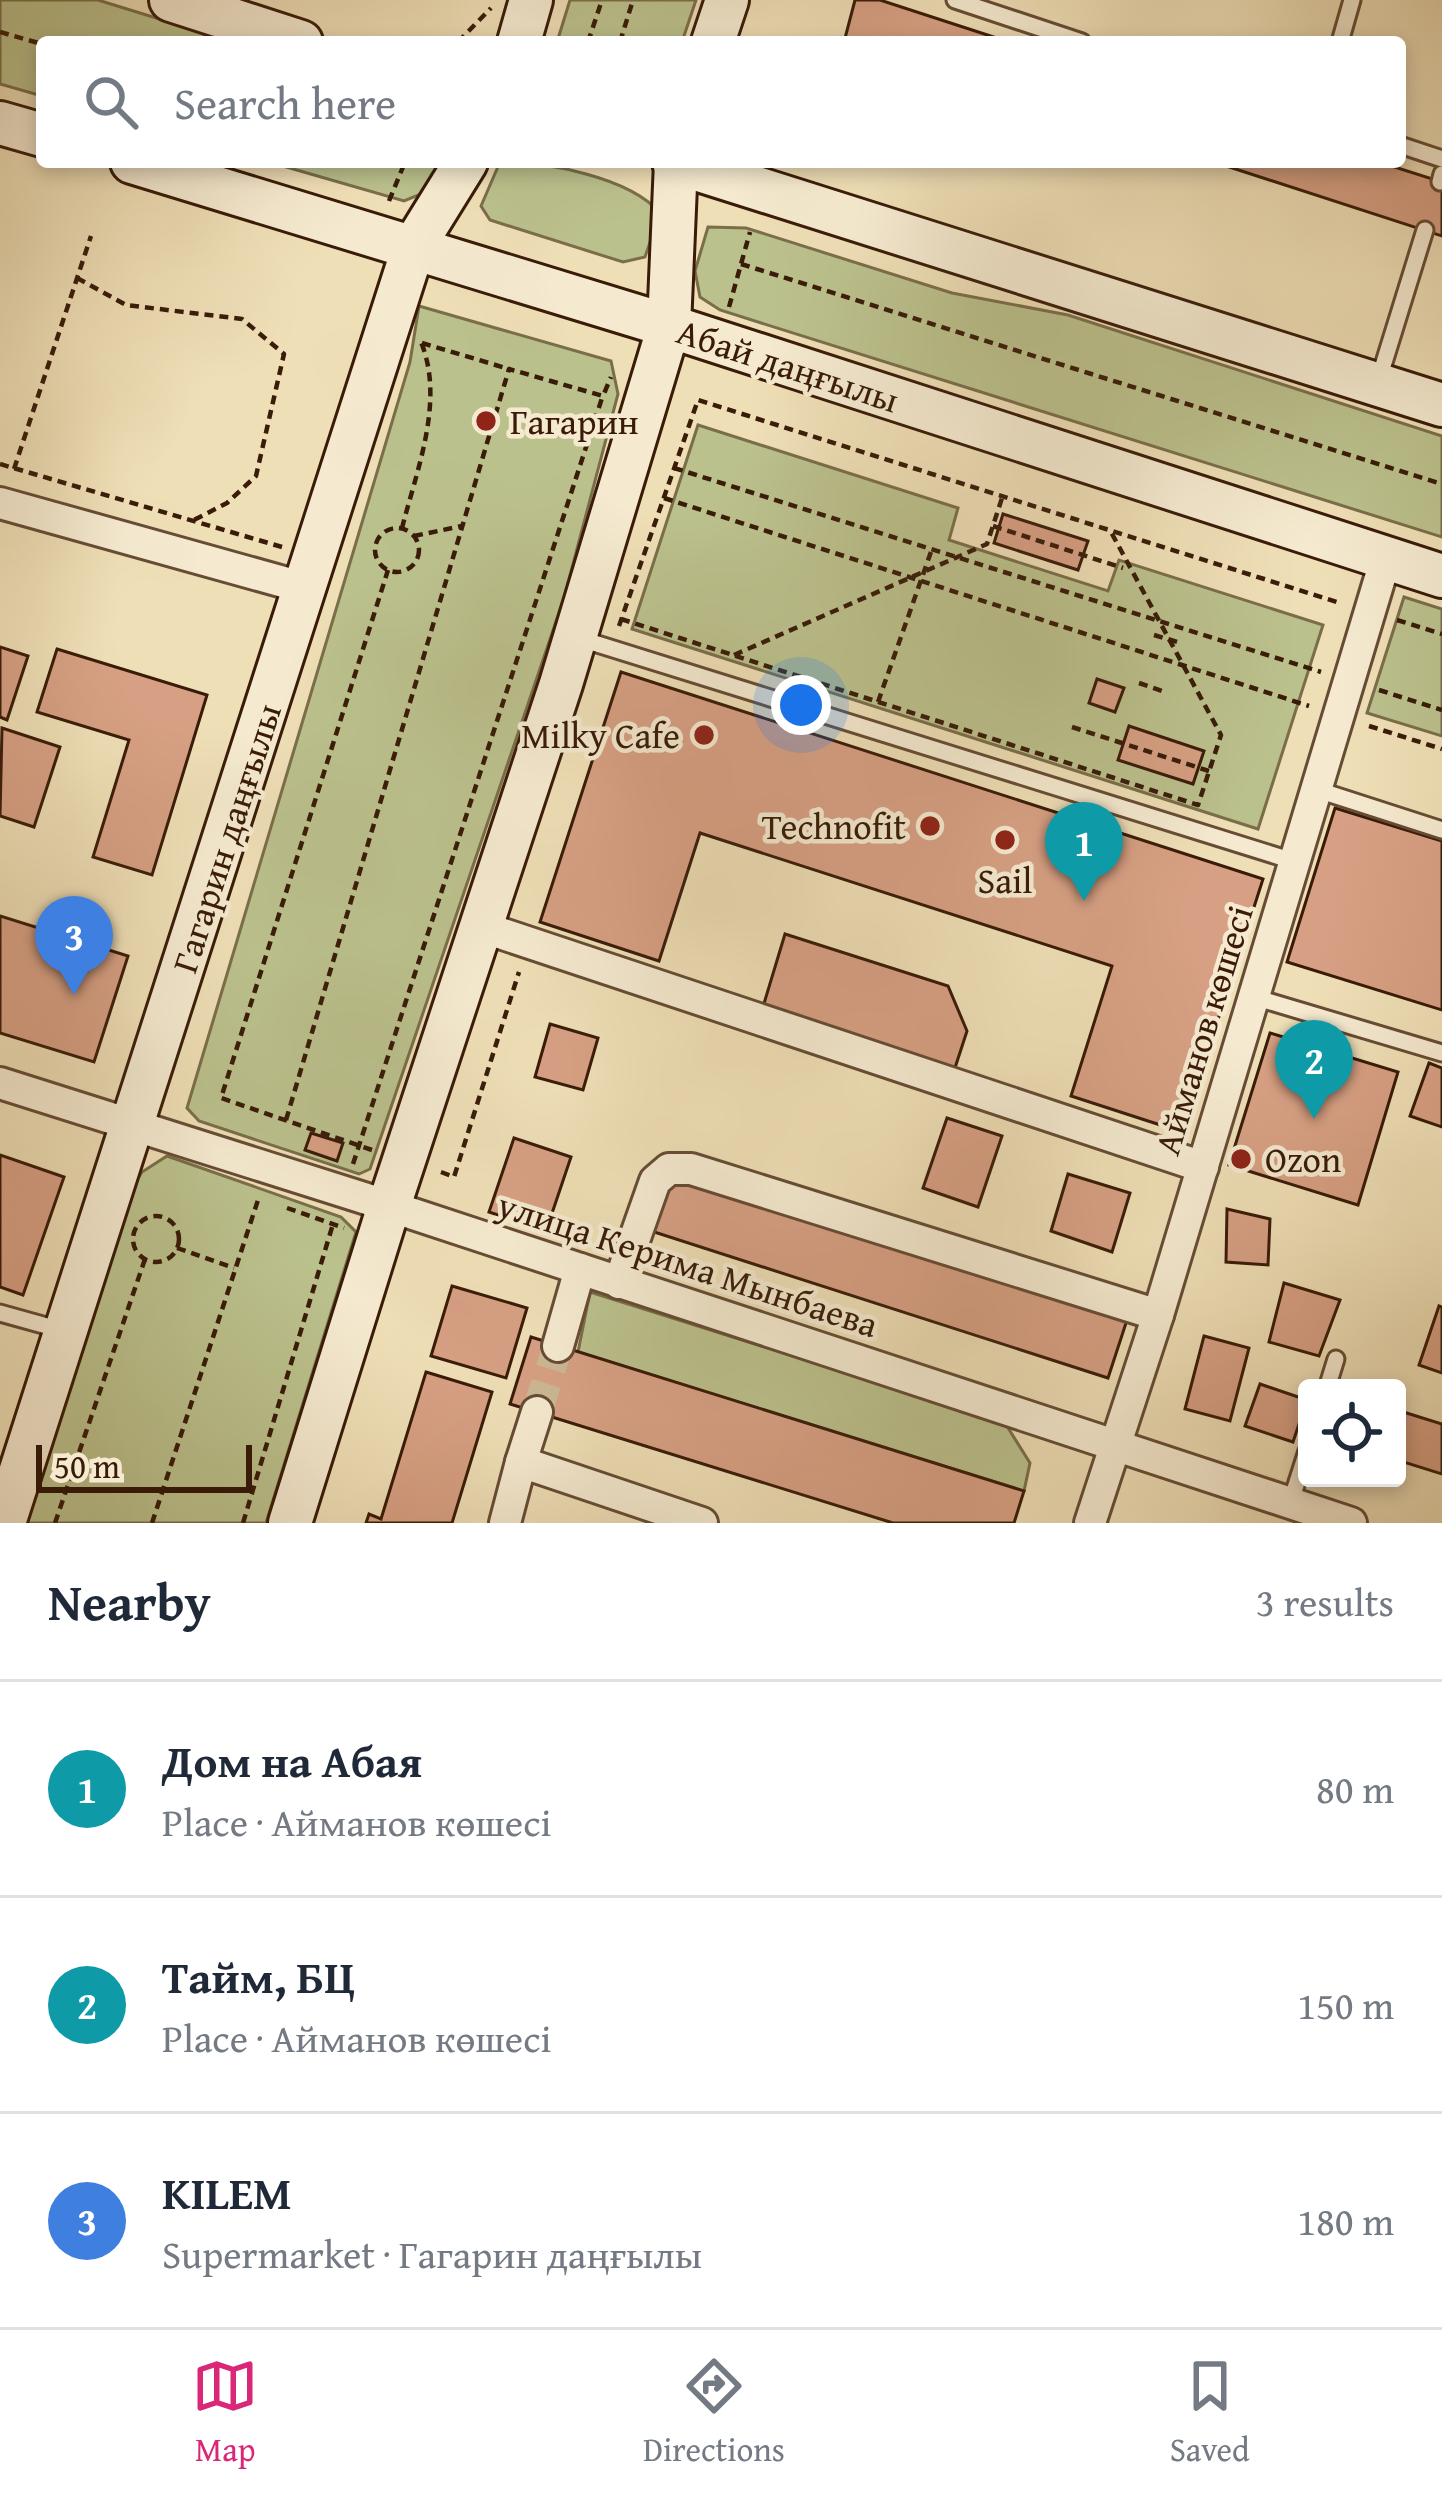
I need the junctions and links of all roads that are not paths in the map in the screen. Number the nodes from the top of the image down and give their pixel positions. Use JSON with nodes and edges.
{"nodes":[{"id":1,"x":171,"y":0,"type":"edge"},
{"id":2,"x":531,"y":0,"type":"edge"},
{"id":3,"x":727,"y":0,"type":"edge"},
{"id":4,"x":956,"y":0,"type":"edge"},
{"id":5,"x":1352,"y":0,"type":"edge"},
{"id":6,"x":282,"y":36,"type":"edge"},
{"id":7,"x":521,"y":36,"type":"edge"},
{"id":8,"x":715,"y":36,"type":"edge"},
{"id":9,"x":1064,"y":36,"type":"edge"},
{"id":10,"x":1342,"y":36,"type":"edge"},
{"id":11,"x":0,"y":123,"type":"edge"},
{"id":12,"x":36,"y":133,"type":"edge"},
{"id":13,"x":1406,"y":147,"type":"edge"},
{"id":14,"x":1442,"y":159,"type":"edge"},
{"id":15,"x":152,"y":168,"type":"edge"},
{"id":16,"x":462,"y":168,"type":"edge"},
{"id":17,"x":675,"y":168,"type":"edge"},
{"id":18,"x":694,"y":168,"type":"edge"},
{"id":19,"x":1425,"y":230,"type":"dead end"},
{"id":20,"x":414,"y":246,"type":"junction"},
{"id":21,"x":669,"y":326,"type":"junction"},
{"id":22,"x":1378,"y":385,"type":"junction"},
{"id":23,"x":1442,"y":405,"type":"edge"},
{"id":24,"x":0,"y":503,"type":"edge"},
{"id":25,"x":1386,"y":558,"type":"junction"},
{"id":26,"x":1442,"y":575,"type":"edge"},
{"id":27,"x":305,"y":588,"type":"junction"},
{"id":28,"x":593,"y":643,"type":"junction"},
{"id":29,"x":1315,"y":789,"type":"junction"},
{"id":30,"x":1442,"y":830,"type":"edge"},
{"id":31,"x":1293,"y":861,"type":"junction"},
{"id":32,"x":498,"y":933,"type":"junction"},
{"id":33,"x":1254,"y":997,"type":"junction"},
{"id":34,"x":1442,"y":1053,"type":"edge"},
{"id":35,"x":0,"y":1083,"type":"edge"},
{"id":36,"x":135,"y":1124,"type":"junction"},
{"id":37,"x":1203,"y":1167,"type":"junction"},
{"id":38,"x":372,"y":1219,"type":"junction"},
{"id":39,"x":580,"y":1270,"type":"junction"},
{"id":40,"x":619,"y":1282,"type":"junction"},
{"id":41,"x":0,"y":1313,"type":"edge"},
{"id":42,"x":1158,"y":1315,"type":"junction"},
{"id":43,"x":67,"y":1331,"type":"junction"},
{"id":44,"x":558,"y":1346,"type":"tunnel mouth"},
{"id":45,"x":1336,"y":1358,"type":"dead end"},
{"id":46,"x":1330,"y":1379,"type":"edge"},
{"id":47,"x":537,"y":1412,"type":"tunnel mouth"},
{"id":48,"x":1115,"y":1447,"type":"junction"},
{"id":49,"x":520,"y":1462,"type":"junction"},
{"id":50,"x":1298,"y":1481,"type":"edge"},
{"id":51,"x":1291,"y":1504,"type":"junction"},
{"id":52,"x":4,"y":1523,"type":"edge"},
{"id":53,"x":290,"y":1523,"type":"edge"},
{"id":54,"x":505,"y":1523,"type":"edge"},
{"id":55,"x":702,"y":1523,"type":"edge"},
{"id":56,"x":1090,"y":1523,"type":"edge"},
{"id":57,"x":1351,"y":1523,"type":"edge"}],
"edges":[{"from":1,"to":6,"type":"street"},
{"from":2,"to":7,"type":"street"},
{"from":3,"to":8,"type":"street"},
{"from":4,"to":9,"type":"lane"},
{"from":5,"to":10,"type":"lane"},
{"from":11,"to":12,"type":"street"},
{"from":13,"to":14,"type":"lane"},
{"from":15,"to":20,"type":"street","name":"Абай даңғылы"},
{"from":16,"to":20,"type":"street","name":"Гагарин даңғылы"},
{"from":17,"to":21,"type":"street"},
{"from":18,"to":22,"type":"street"},
{"from":19,"to":22,"type":"lane"},
{"from":20,"to":21,"type":"street","name":"Абай даңғылы"},
{"from":20,"to":27,"type":"street","name":"Гагарин даңғылы"},
{"from":21,"to":25,"type":"street","name":"Абай даңғылы"},
{"from":21,"to":28,"type":"street"},
{"from":22,"to":23,"type":"street"},
{"from":24,"to":27,"type":"street"},
{"from":25,"to":26,"type":"street","name":"Абай даңғылы"},
{"from":25,"to":29,"type":"street","name":"Айманов көшесі"},
{"from":27,"to":36,"type":"street","name":"Гагарин даңғылы"},
{"from":28,"to":31,"type":"lane"},
{"from":28,"to":32,"type":"street"},
{"from":29,"to":30,"type":"lane"},
{"from":29,"to":31,"type":"street","name":"Айманов көшесі"},
{"from":31,"to":33,"type":"street","name":"Айманов көшесі"},
{"from":32,"to":37,"type":"street"},
{"from":32,"to":38,"type":"street"},
{"from":33,"to":34,"type":"lane"},
{"from":33,"to":37,"type":"street","name":"Айманов көшесі"},
{"from":35,"to":36,"type":"street","name":"улица Керима Мынбаева"},
{"from":36,"to":38,"type":"street","name":"улица Керима Мынбаева"},
{"from":36,"to":43,"type":"street","name":"Гагарин даңғылы"},
{"from":37,"to":42,"type":"street","name":"Айманов көшесі"},
{"from":38,"to":39,"type":"street","name":"улица Керима Мынбаева"},
{"from":38,"to":53,"type":"street"},
{"from":39,"to":40,"type":"street","name":"улица Керима Мынбаева"},
{"from":39,"to":44,"type":"street"},
{"from":40,"to":42,"type":"street"},
{"from":40,"to":48,"type":"street","name":"улица Керима Мынбаева"},
{"from":41,"to":43,"type":"lane"},
{"from":42,"to":48,"type":"street","name":"Айманов көшесі"},
{"from":43,"to":52,"type":"street","name":"Гагарин даңғылы"},
{"from":45,"to":46,"type":"lane"},
{"from":47,"to":49,"type":"street"},
{"from":48,"to":51,"type":"street","name":"улица Керима Мынбаева"},
{"from":48,"to":56,"type":"street","name":"Айманов көшесі"},
{"from":49,"to":54,"type":"street"},
{"from":49,"to":55,"type":"street"},
{"from":50,"to":51,"type":"lane"},
{"from":51,"to":57,"type":"street","name":"улица Керима Мынбаева"}]}
